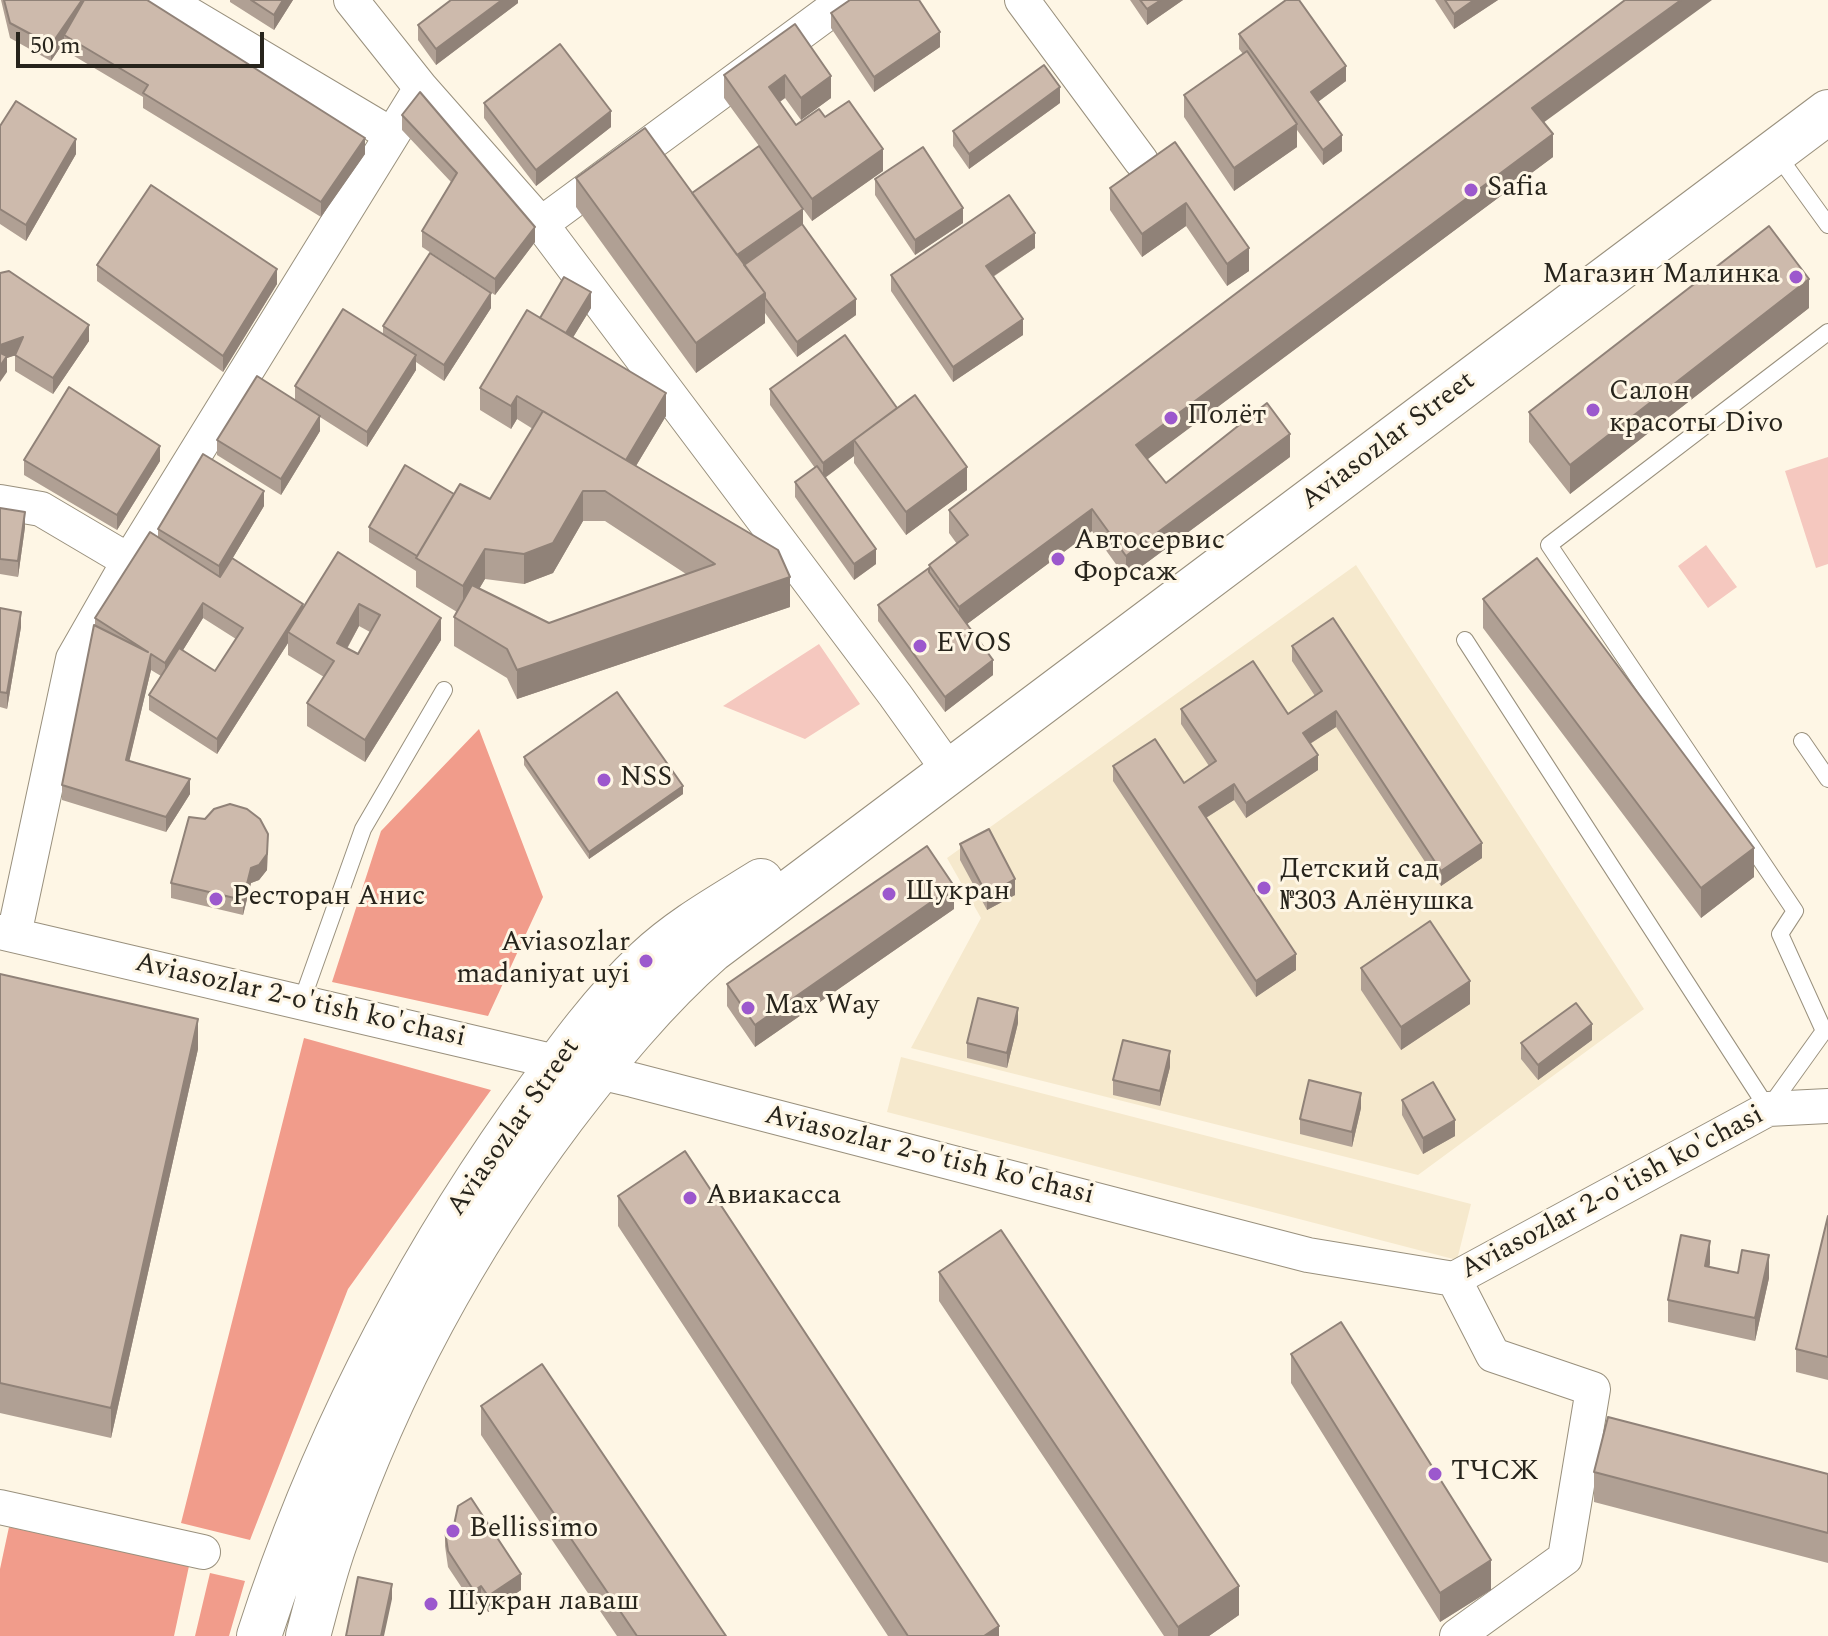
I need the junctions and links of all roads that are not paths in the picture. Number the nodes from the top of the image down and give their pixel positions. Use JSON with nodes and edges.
{"nodes":[{"id":1,"x":165,"y":0,"type":"edge"},
{"id":2,"x":351,"y":0,"type":"edge"},
{"id":3,"x":845,"y":0,"type":"edge"},
{"id":4,"x":1022,"y":0,"type":"edge"},
{"id":5,"x":421,"y":88,"type":"junction"},
{"id":6,"x":1828,"y":112,"type":"edge"},
{"id":7,"x":392,"y":135,"type":"junction"},
{"id":8,"x":1775,"y":152,"type":"junction"},
{"id":9,"x":1141,"y":161,"type":"dead end"},
{"id":10,"x":541,"y":224,"type":"junction"},
{"id":11,"x":1828,"y":225,"type":"edge"},
{"id":12,"x":1827,"y":335,"type":"edge"},
{"id":13,"x":0,"y":502,"type":"edge"},
{"id":14,"x":129,"y":561,"type":"junction"},
{"id":15,"x":1465,"y":640,"type":"dead end"},
{"id":16,"x":444,"y":690,"type":"dead end"},
{"id":17,"x":1802,"y":741,"type":"dead end"},
{"id":18,"x":950,"y":772,"type":"junction"},
{"id":19,"x":1828,"y":779,"type":"edge"},
{"id":20,"x":7,"y":934,"type":"edge"},
{"id":21,"x":301,"y":1003,"type":"junction"},
{"id":22,"x":578,"y":1068,"type":"junction"},
{"id":23,"x":1828,"y":1106,"type":"edge"},
{"id":24,"x":1768,"y":1109,"type":"junction"},
{"id":25,"x":1454,"y":1279,"type":"junction"},
{"id":26,"x":0,"y":1507,"type":"edge"},
{"id":27,"x":203,"y":1552,"type":"dead end"},
{"id":28,"x":259,"y":1636,"type":"edge"},
{"id":29,"x":308,"y":1636,"type":"edge"},
{"id":30,"x":1457,"y":1636,"type":"edge"}],
"edges":[{"from":1,"to":7,"type":"street"},
{"from":2,"to":5,"type":"street"},
{"from":3,"to":10,"type":"street"},
{"from":4,"to":9,"type":"street"},
{"from":5,"to":7,"type":"street"},
{"from":5,"to":10,"type":"street"},
{"from":6,"to":8,"type":"main road","name":"Aviasozlar Street"},
{"from":7,"to":14,"type":"street"},
{"from":8,"to":11,"type":"lane"},
{"from":8,"to":18,"type":"main road","name":"Aviasozlar Street"},
{"from":10,"to":18,"type":"street"},
{"from":12,"to":24,"type":"lane"},
{"from":13,"to":14,"type":"street"},
{"from":14,"to":20,"type":"street"},
{"from":15,"to":24,"type":"lane"},
{"from":16,"to":21,"type":"lane"},
{"from":17,"to":19,"type":"lane"},
{"from":18,"to":22,"type":"main road","name":"Aviasozlar Street"},
{"from":20,"to":21,"type":"street","name":"Aviasozlar 2-o'tish ko'chasi"},
{"from":21,"to":22,"type":"street","name":"Aviasozlar 2-o'tish ko'chasi"},
{"from":22,"to":25,"type":"street","name":"Aviasozlar 2-o'tish ko'chasi"},
{"from":22,"to":28,"type":"main road","name":"Aviasozlar Street"},
{"from":22,"to":29,"type":"main road","name":"Aviasozlar Street"},
{"from":23,"to":24,"type":"street","name":"Aviasozlar 2-o'tish ko'chasi"},
{"from":24,"to":25,"type":"street","name":"Aviasozlar 2-o'tish ko'chasi"},
{"from":25,"to":30,"type":"street"},
{"from":26,"to":27,"type":"street"}]}
